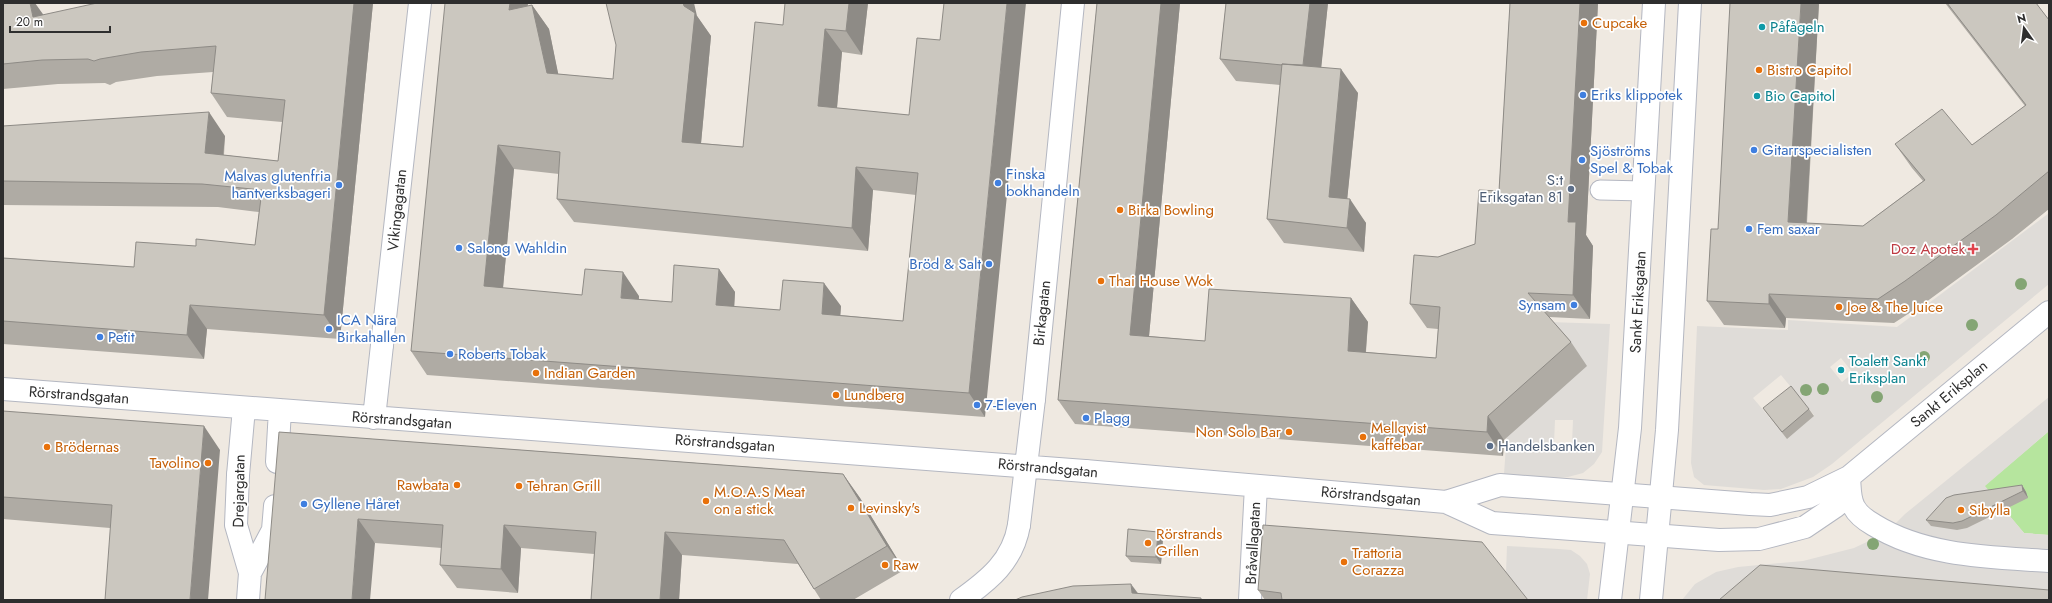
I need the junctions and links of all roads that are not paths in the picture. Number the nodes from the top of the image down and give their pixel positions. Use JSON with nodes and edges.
{"nodes":[{"id":1,"x":420,"y":3,"type":"edge"},
{"id":2,"x":1073,"y":3,"type":"edge"},
{"id":3,"x":1654,"y":3,"type":"edge"},
{"id":4,"x":1690,"y":3,"type":"edge"},
{"id":5,"x":1600,"y":190,"type":"dead end"},
{"id":6,"x":1644,"y":191,"type":"junction"},
{"id":7,"x":2049,"y":312,"type":"edge"},
{"id":8,"x":3,"y":389,"type":"edge"},
{"id":9,"x":244,"y":408,"type":"junction"},
{"id":10,"x":280,"y":410,"type":"junction"},
{"id":11,"x":374,"y":418,"type":"junction"},
{"id":12,"x":1027,"y":465,"type":"junction"},
{"id":13,"x":1849,"y":478,"type":"junction"},
{"id":14,"x":1256,"y":486,"type":"junction"},
{"id":15,"x":1623,"y":494,"type":"junction"},
{"id":16,"x":1662,"y":497,"type":"junction"},
{"id":17,"x":1446,"y":502,"type":"junction"},
{"id":18,"x":1619,"y":533,"type":"junction"},
{"id":19,"x":1658,"y":536,"type":"junction"},
{"id":20,"x":2049,"y":561,"type":"edge"},
{"id":21,"x":250,"y":573,"type":"junction"},
{"id":22,"x":248,"y":600,"type":"edge"},
{"id":23,"x":961,"y":600,"type":"edge"},
{"id":24,"x":1250,"y":600,"type":"edge"},
{"id":25,"x":1610,"y":600,"type":"edge"},
{"id":26,"x":1651,"y":600,"type":"edge"}],
"edges":[{"from":1,"to":11,"type":"street","name":"Vikingagatan"},
{"from":2,"to":12,"type":"street","name":"Birkagatan"},
{"from":3,"to":6,"type":"street","name":"Sankt Eriksgatan"},
{"from":4,"to":16,"type":"street"},
{"from":5,"to":6,"type":"lane"},
{"from":6,"to":15,"type":"street","name":"Sankt Eriksgatan"},
{"from":7,"to":13,"type":"street","name":"Sankt Eriksplan"},
{"from":8,"to":9,"type":"street","name":"Rörstrandsgatan"},
{"from":9,"to":10,"type":"street","name":"Rörstrandsgatan"},
{"from":9,"to":21,"type":"street","name":"Drejargatan"},
{"from":10,"to":11,"type":"street","name":"Rörstrandsgatan"},
{"from":10,"to":21,"type":"street","name":"Drejargatan"},
{"from":11,"to":12,"type":"street","name":"Rörstrandsgatan"},
{"from":12,"to":14,"type":"street","name":"Rörstrandsgatan"},
{"from":12,"to":23,"type":"street","name":"Birkagatan"},
{"from":13,"to":16,"type":"street","name":"Sankt Eriksplan"},
{"from":13,"to":19,"type":"street","name":"Sankt Eriksplan"},
{"from":13,"to":20,"type":"street"},
{"from":14,"to":17,"type":"street","name":"Rörstrandsgatan"},
{"from":14,"to":24,"type":"street","name":"Bråvallagatan"},
{"from":15,"to":16,"type":"street","name":"Sankt Eriksplan"},
{"from":15,"to":17,"type":"street","name":"Rörstrandsgatan"},
{"from":15,"to":18,"type":"street","name":"Sankt Eriksgatan"},
{"from":16,"to":19,"type":"street"},
{"from":17,"to":18,"type":"street","name":"Rörstrandsgatan"},
{"from":18,"to":19,"type":"street","name":"Sankt Eriksplan"},
{"from":18,"to":25,"type":"street","name":"Sankt Eriksgatan"},
{"from":19,"to":26,"type":"street"},
{"from":21,"to":22,"type":"street","name":"Drejargatan"}]}
